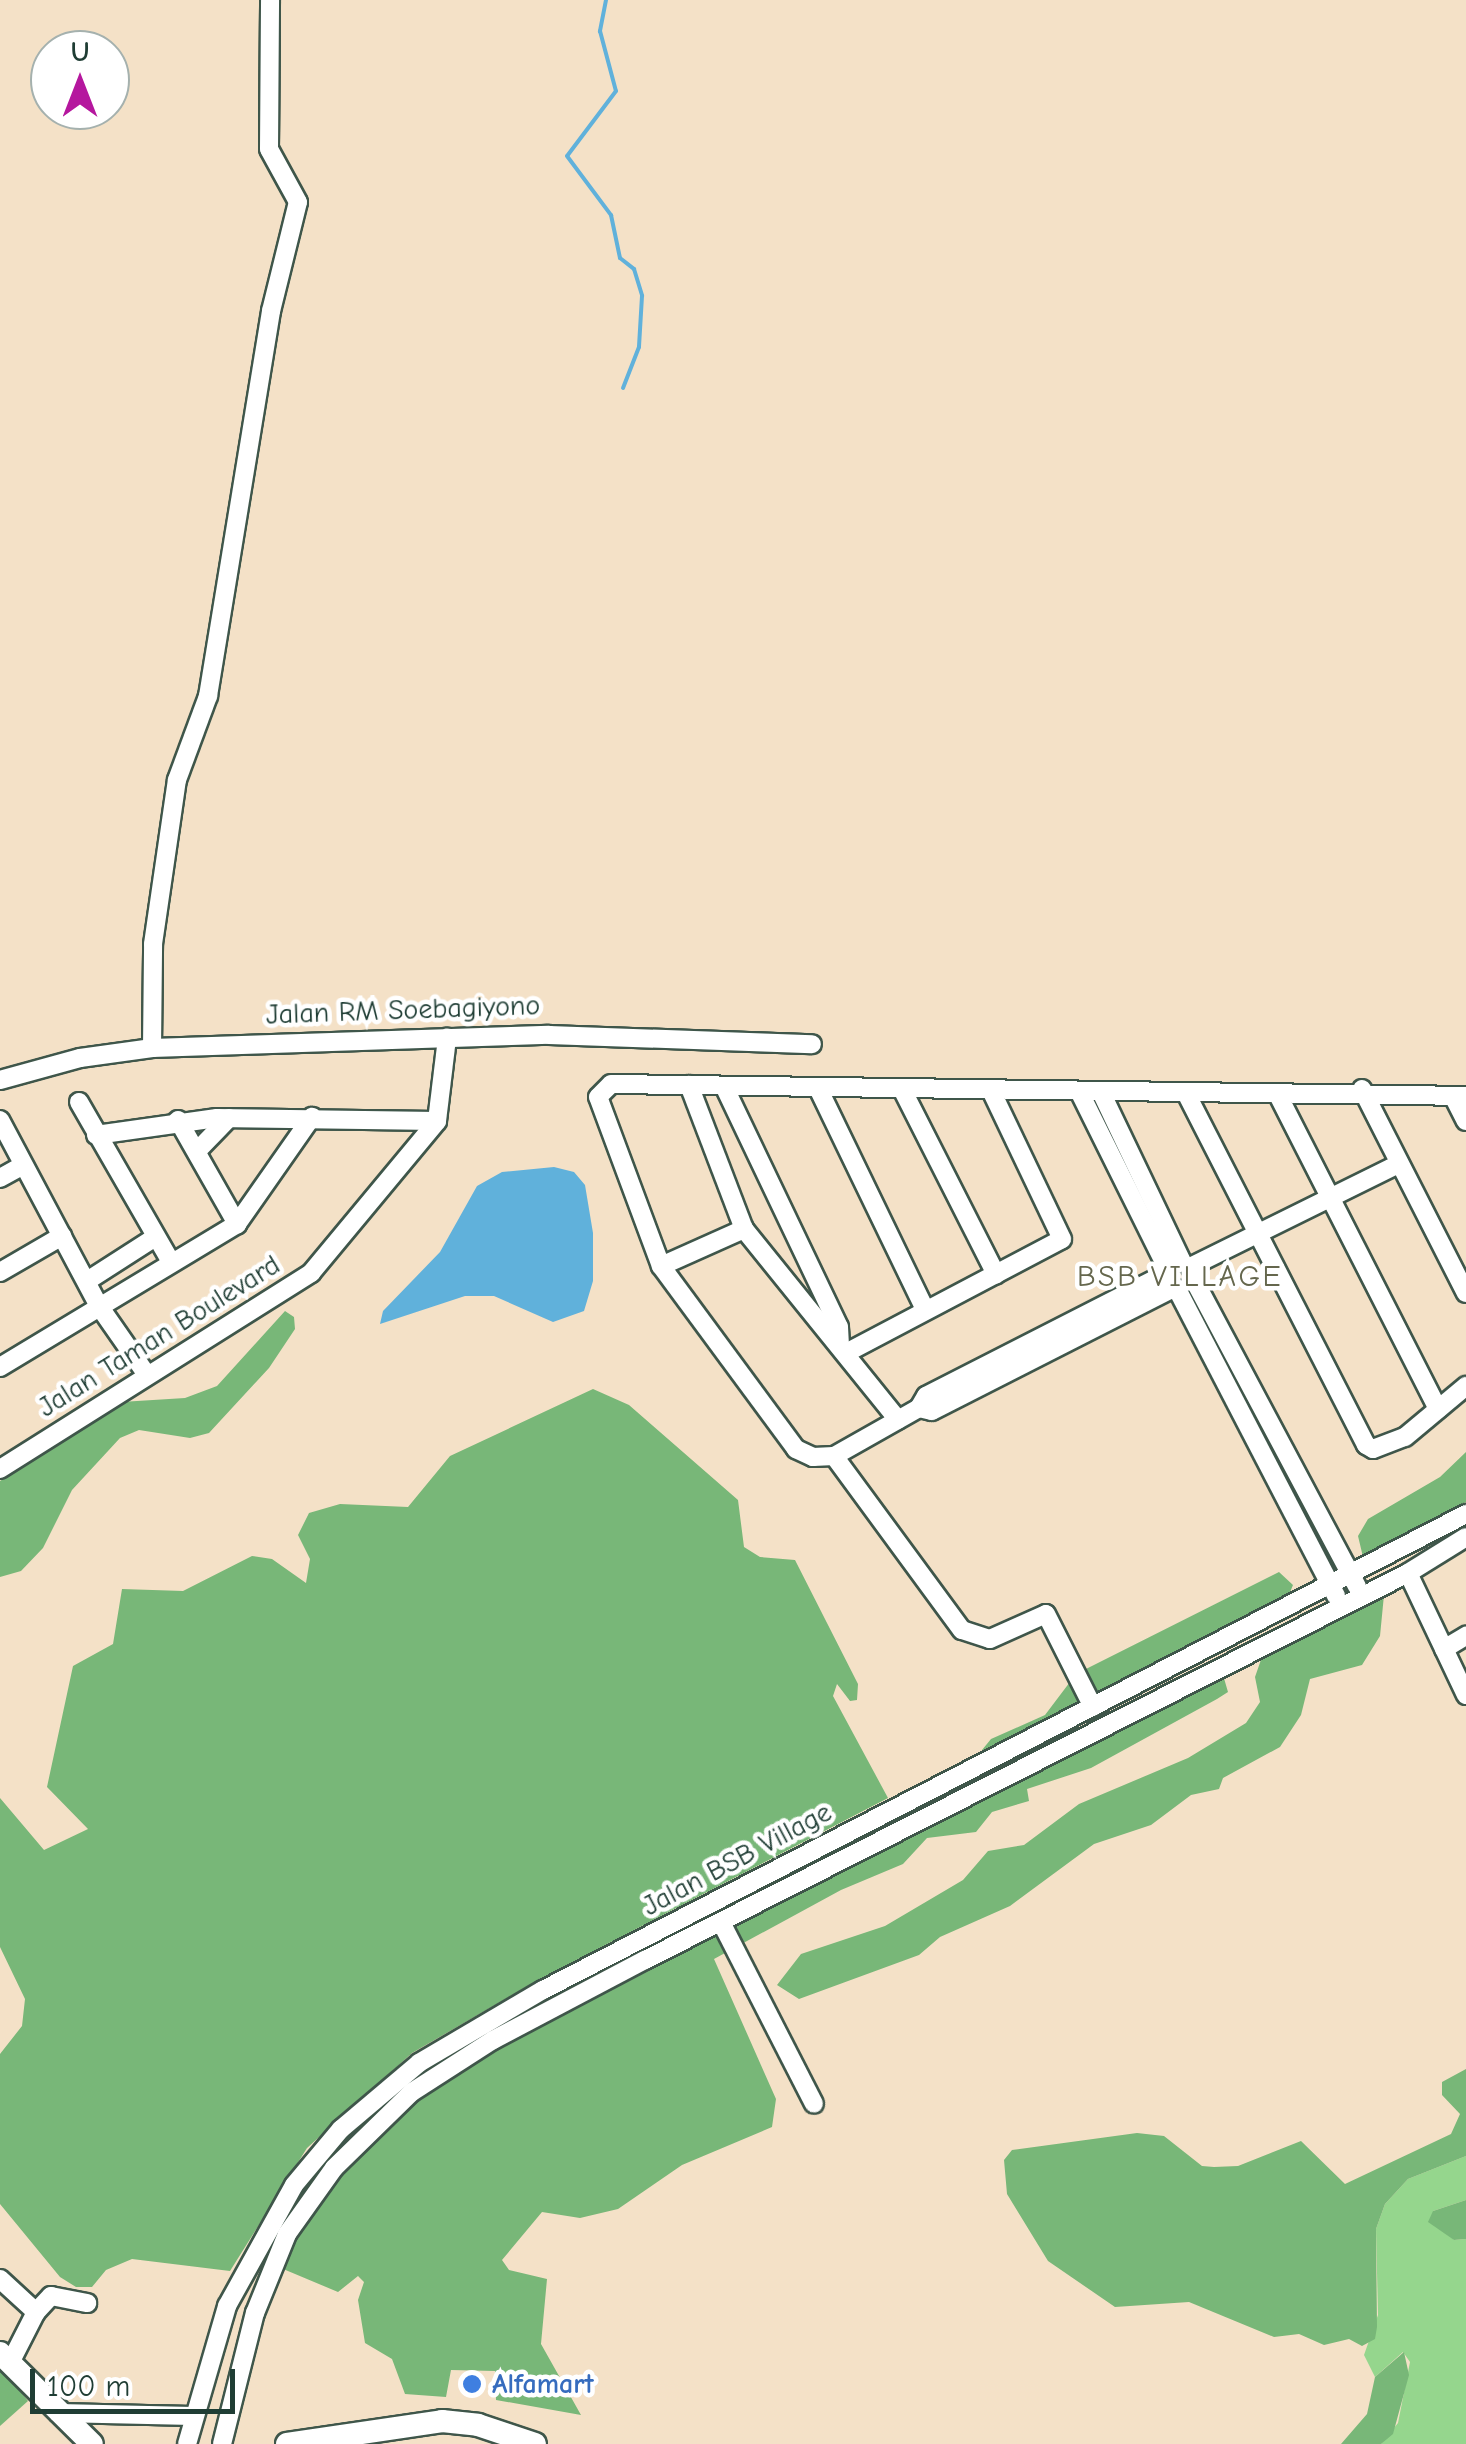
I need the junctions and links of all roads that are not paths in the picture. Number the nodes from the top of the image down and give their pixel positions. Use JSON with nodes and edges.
{"nodes":[{"id":1,"x":270,"y":0,"type":"edge"},
{"id":2,"x":446,"y":1038,"type":"junction"},
{"id":3,"x":812,"y":1044,"type":"dead end"},
{"id":4,"x":152,"y":1048,"type":"junction"},
{"id":5,"x":0,"y":1080,"type":"edge"},
{"id":6,"x":688,"y":1085,"type":"junction"},
{"id":7,"x":724,"y":1086,"type":"junction"},
{"id":8,"x":818,"y":1088,"type":"junction"},
{"id":9,"x":1362,"y":1089,"type":"junction"},
{"id":10,"x":902,"y":1090,"type":"junction"},
{"id":11,"x":992,"y":1092,"type":"junction"},
{"id":12,"x":1276,"y":1093,"type":"junction"},
{"id":13,"x":1102,"y":1094,"type":"junction"},
{"id":14,"x":1082,"y":1095,"type":"junction"},
{"id":15,"x":1187,"y":1095,"type":"junction"},
{"id":16,"x":1459,"y":1096,"type":"edge"},
{"id":17,"x":80,"y":1102,"type":"dead end"},
{"id":18,"x":312,"y":1117,"type":"junction"},
{"id":19,"x":229,"y":1118,"type":"junction"},
{"id":20,"x":0,"y":1120,"type":"edge"},
{"id":21,"x":178,"y":1120,"type":"junction"},
{"id":22,"x":436,"y":1121,"type":"junction"},
{"id":23,"x":1466,"y":1121,"type":"edge"},
{"id":24,"x":96,"y":1135,"type":"junction"},
{"id":25,"x":197,"y":1152,"type":"junction"},
{"id":26,"x":1398,"y":1164,"type":"junction"},
{"id":27,"x":20,"y":1167,"type":"junction"},
{"id":28,"x":0,"y":1178,"type":"edge"},
{"id":29,"x":1328,"y":1199,"type":"junction"},
{"id":30,"x":237,"y":1224,"type":"junction"},
{"id":31,"x":744,"y":1229,"type":"junction"},
{"id":32,"x":1258,"y":1235,"type":"junction"},
{"id":33,"x":62,"y":1236,"type":"junction"},
{"id":34,"x":154,"y":1238,"type":"junction"},
{"id":35,"x":171,"y":1262,"type":"junction"},
{"id":36,"x":660,"y":1266,"type":"junction"},
{"id":37,"x":0,"y":1272,"type":"edge"},
{"id":38,"x":996,"y":1274,"type":"junction"},
{"id":39,"x":1178,"y":1275,"type":"junction"},
{"id":40,"x":87,"y":1281,"type":"junction"},
{"id":41,"x":1466,"y":1292,"type":"edge"},
{"id":42,"x":99,"y":1306,"type":"junction"},
{"id":43,"x":925,"y":1309,"type":"junction"},
{"id":44,"x":843,"y":1348,"type":"junction"},
{"id":45,"x":0,"y":1367,"type":"edge"},
{"id":46,"x":147,"y":1375,"type":"junction"},
{"id":47,"x":1466,"y":1386,"type":"edge"},
{"id":48,"x":1438,"y":1410,"type":"junction"},
{"id":49,"x":898,"y":1420,"type":"junction"},
{"id":50,"x":834,"y":1456,"type":"junction"},
{"id":51,"x":0,"y":1469,"type":"edge"},
{"id":52,"x":1466,"y":1514,"type":"edge"},
{"id":53,"x":1466,"y":1537,"type":"edge"},
{"id":54,"x":1335,"y":1546,"type":"junction"},
{"id":55,"x":1315,"y":1557,"type":"junction"},
{"id":56,"x":1408,"y":1573,"type":"junction"},
{"id":57,"x":1357,"y":1586,"type":"junction"},
{"id":58,"x":1336,"y":1596,"type":"junction"},
{"id":59,"x":1466,"y":1636,"type":"edge"},
{"id":60,"x":1444,"y":1649,"type":"junction"},
{"id":61,"x":1466,"y":1695,"type":"edge"},
{"id":62,"x":1092,"y":1707,"type":"junction"},
{"id":63,"x":722,"y":1922,"type":"junction"},
{"id":64,"x":814,"y":2104,"type":"dead end"},
{"id":65,"x":0,"y":2279,"type":"edge"},
{"id":66,"x":86,"y":2303,"type":"dead end"},
{"id":67,"x":36,"y":2312,"type":"junction"},
{"id":68,"x":5,"y":2358,"type":"edge"},
{"id":69,"x":57,"y":2413,"type":"junction"},
{"id":70,"x":193,"y":2416,"type":"junction"},
{"id":71,"x":389,"y":2436,"type":"edge"},
{"id":72,"x":314,"y":2442,"type":"edge"},
{"id":73,"x":92,"y":2444,"type":"edge"},
{"id":74,"x":187,"y":2444,"type":"edge"},
{"id":75,"x":222,"y":2444,"type":"edge"},
{"id":76,"x":287,"y":2444,"type":"edge"},
{"id":77,"x":534,"y":2444,"type":"edge"}],
"edges":[{"from":1,"to":4,"type":"street"},
{"from":2,"to":3,"type":"street","name":"Jalan RM Soebagiyono"},
{"from":2,"to":4,"type":"street","name":"Jalan RM Soebagiyono"},
{"from":2,"to":22,"type":"street","name":"Jalan Taman Boulevard"},
{"from":4,"to":5,"type":"street","name":"Jalan RM Soebagiyono"},
{"from":6,"to":7,"type":"street"},
{"from":6,"to":31,"type":"street"},
{"from":6,"to":36,"type":"street"},
{"from":7,"to":8,"type":"street"},
{"from":7,"to":44,"type":"street"},
{"from":8,"to":10,"type":"street"},
{"from":8,"to":43,"type":"street"},
{"from":9,"to":12,"type":"street"},
{"from":9,"to":16,"type":"street"},
{"from":9,"to":26,"type":"street"},
{"from":10,"to":11,"type":"street"},
{"from":10,"to":38,"type":"street"},
{"from":11,"to":14,"type":"street"},
{"from":11,"to":38,"type":"street"},
{"from":12,"to":15,"type":"street"},
{"from":12,"to":29,"type":"street"},
{"from":13,"to":14,"type":"street"},
{"from":13,"to":15,"type":"street"},
{"from":13,"to":39,"type":"street"},
{"from":14,"to":39,"type":"street"},
{"from":15,"to":32,"type":"street"},
{"from":16,"to":23,"type":"street"},
{"from":17,"to":24,"type":"street"},
{"from":18,"to":19,"type":"street"},
{"from":18,"to":22,"type":"street"},
{"from":18,"to":30,"type":"street"},
{"from":19,"to":21,"type":"street"},
{"from":19,"to":25,"type":"street"},
{"from":20,"to":27,"type":"street"},
{"from":21,"to":24,"type":"street"},
{"from":21,"to":25,"type":"street"},
{"from":22,"to":46,"type":"street","name":"Jalan Taman Boulevard"},
{"from":24,"to":34,"type":"street"},
{"from":25,"to":30,"type":"street"},
{"from":26,"to":29,"type":"street"},
{"from":26,"to":41,"type":"street"},
{"from":27,"to":28,"type":"street"},
{"from":27,"to":33,"type":"street"},
{"from":29,"to":32,"type":"street"},
{"from":29,"to":48,"type":"street"},
{"from":30,"to":35,"type":"street"},
{"from":31,"to":36,"type":"street"},
{"from":31,"to":44,"type":"street"},
{"from":32,"to":39,"type":"street"},
{"from":32,"to":48,"type":"street"},
{"from":33,"to":37,"type":"street"},
{"from":33,"to":40,"type":"street"},
{"from":34,"to":35,"type":"street"},
{"from":34,"to":40,"type":"street"},
{"from":35,"to":42,"type":"street"},
{"from":36,"to":50,"type":"street"},
{"from":38,"to":43,"type":"street"},
{"from":39,"to":49,"type":"street"},
{"from":39,"to":54,"type":"street"},
{"from":39,"to":55,"type":"street"},
{"from":40,"to":42,"type":"street"},
{"from":42,"to":45,"type":"street"},
{"from":42,"to":46,"type":"street"},
{"from":43,"to":44,"type":"street"},
{"from":44,"to":49,"type":"street"},
{"from":46,"to":51,"type":"street","name":"Jalan Taman Boulevard"},
{"from":47,"to":48,"type":"street"},
{"from":49,"to":50,"type":"street"},
{"from":50,"to":62,"type":"street"},
{"from":52,"to":57,"type":"street","name":"Jalan BSB Village"},
{"from":53,"to":56,"type":"street"},
{"from":54,"to":55,"type":"street"},
{"from":54,"to":57,"type":"street"},
{"from":55,"to":58,"type":"street"},
{"from":56,"to":57,"type":"street"},
{"from":56,"to":60,"type":"street"},
{"from":57,"to":58,"type":"street","name":"Jalan BSB Village"},
{"from":58,"to":62,"type":"street","name":"Jalan BSB Village"},
{"from":58,"to":63,"type":"street"},
{"from":59,"to":60,"type":"street"},
{"from":60,"to":61,"type":"street"},
{"from":62,"to":70,"type":"street","name":"Jalan BSB Village"},
{"from":63,"to":64,"type":"street"},
{"from":63,"to":75,"type":"street"},
{"from":65,"to":67,"type":"street"},
{"from":66,"to":67,"type":"street"},
{"from":67,"to":68,"type":"street"},
{"from":68,"to":69,"type":"main road"},
{"from":69,"to":70,"type":"street"},
{"from":69,"to":73,"type":"main road"},
{"from":70,"to":74,"type":"street","name":"Jalan BSB Village"},
{"from":71,"to":72,"type":"main road"},
{"from":71,"to":77,"type":"main road"},
{"from":72,"to":76,"type":"main road"}]}
